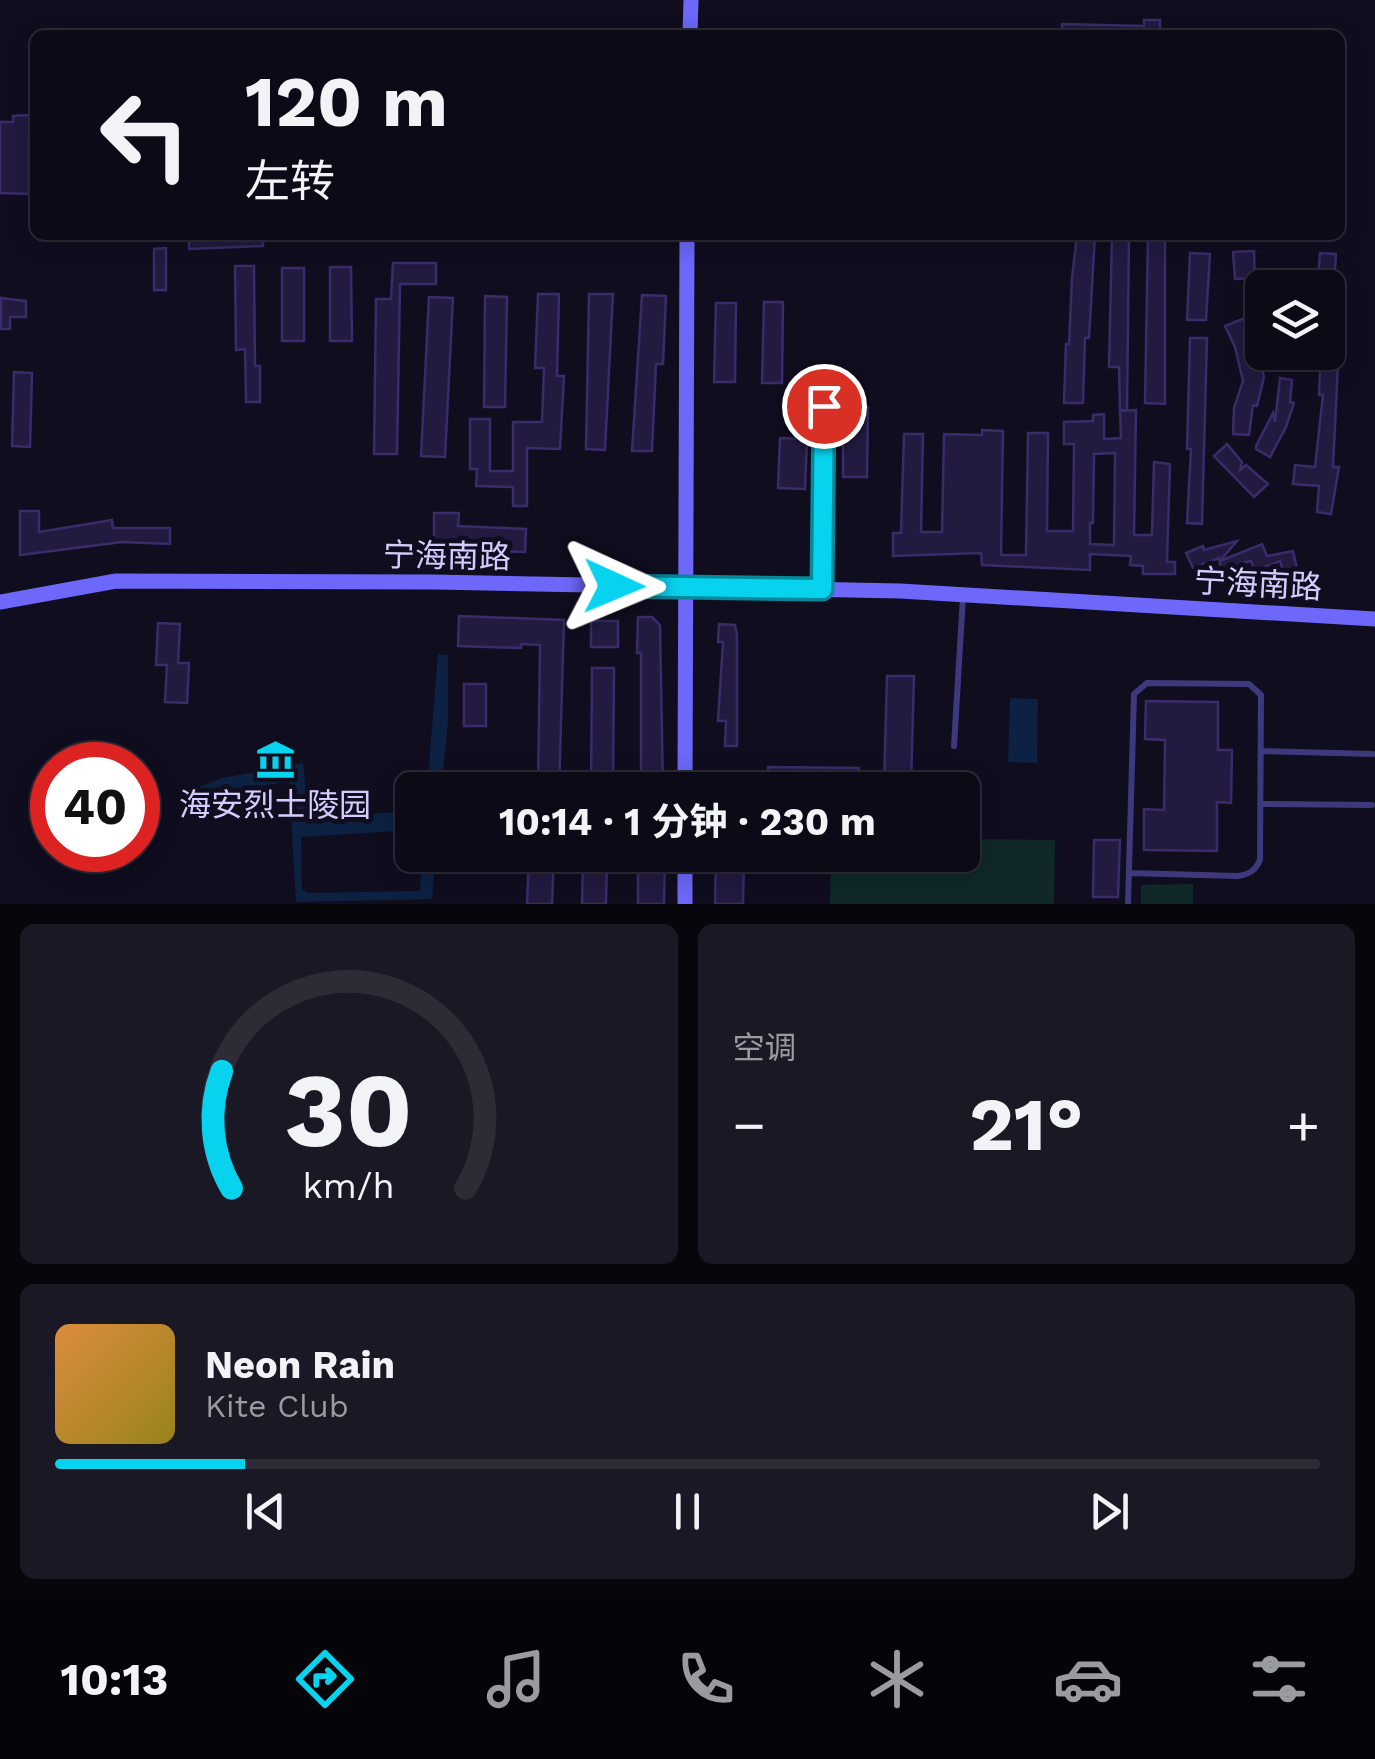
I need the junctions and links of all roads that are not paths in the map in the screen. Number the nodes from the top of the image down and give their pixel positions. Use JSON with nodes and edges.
{"nodes":[{"id":1,"x":691,"y":0,"type":"edge"},
{"id":2,"x":690,"y":30,"type":"edge"},
{"id":3,"x":687,"y":240,"type":"edge"},
{"id":4,"x":824,"y":406,"type":"dead end"},
{"id":5,"x":685,"y":587,"type":"junction"},
{"id":6,"x":822,"y":589,"type":"junction"},
{"id":7,"x":963,"y":594,"type":"junction"},
{"id":8,"x":0,"y":602,"type":"edge"},
{"id":9,"x":1375,"y":619,"type":"edge"},
{"id":10,"x":954,"y":746,"type":"dead end"},
{"id":11,"x":1261,"y":751,"type":"junction"},
{"id":12,"x":1373,"y":754,"type":"edge"},
{"id":13,"x":685,"y":772,"type":"edge"},
{"id":14,"x":1260,"y":804,"type":"junction"},
{"id":15,"x":1372,"y":805,"type":"dead end"},
{"id":16,"x":685,"y":872,"type":"edge"},
{"id":17,"x":1129,"y":873,"type":"junction"},
{"id":18,"x":685,"y":904,"type":"edge"},
{"id":19,"x":1128,"y":904,"type":"edge"}],
"edges":[{"from":1,"to":2,"type":"street"},
{"from":3,"to":5,"type":"street"},
{"from":4,"to":6,"type":"lane"},
{"from":5,"to":6,"type":"street","name":"宁海南路"},
{"from":5,"to":8,"type":"street","name":"宁海南路"},
{"from":5,"to":13,"type":"street"},
{"from":6,"to":7,"type":"street","name":"宁海南路"},
{"from":7,"to":9,"type":"street","name":"宁海南路"},
{"from":7,"to":10,"type":"lane"},
{"from":11,"to":12,"type":"lane"},
{"from":11,"to":14,"type":"lane"},
{"from":11,"to":17,"type":"lane"},
{"from":14,"to":15,"type":"lane"},
{"from":14,"to":17,"type":"lane"},
{"from":16,"to":18,"type":"street"},
{"from":17,"to":19,"type":"lane"}]}
